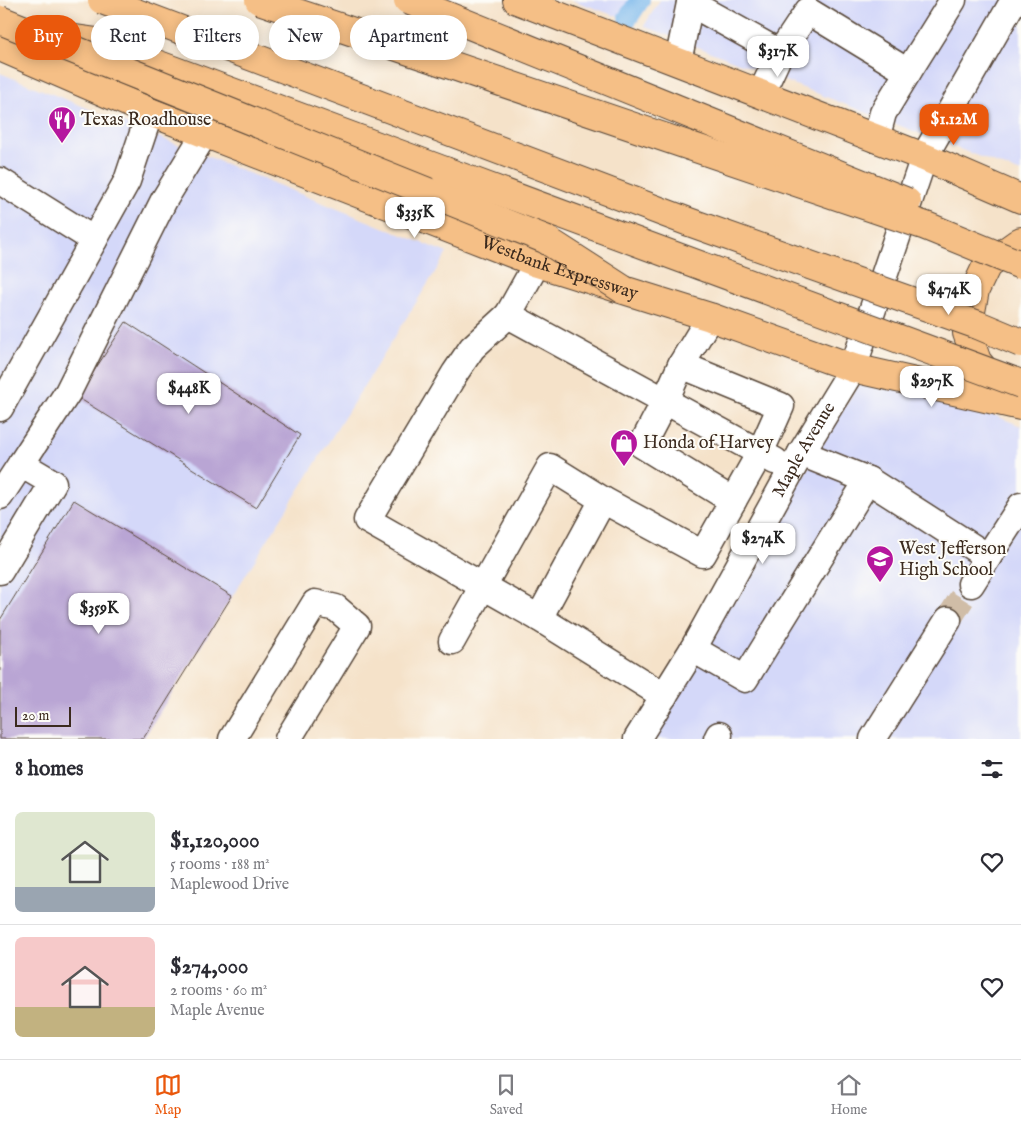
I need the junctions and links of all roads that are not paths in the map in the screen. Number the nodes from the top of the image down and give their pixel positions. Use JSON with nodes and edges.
{"nodes":[{"id":1,"x":102,"y":0,"type":"edge"},
{"id":2,"x":259,"y":0,"type":"edge"},
{"id":3,"x":408,"y":0,"type":"edge"},
{"id":4,"x":517,"y":0,"type":"edge"},
{"id":5,"x":953,"y":0,"type":"edge"},
{"id":6,"x":1014,"y":0,"type":"edge"},
{"id":7,"x":691,"y":2,"type":"edge"},
{"id":8,"x":809,"y":5,"type":"edge"},
{"id":9,"x":552,"y":6,"type":"edge"},
{"id":10,"x":0,"y":20,"type":"edge"},
{"id":11,"x":0,"y":29,"type":"edge"},
{"id":12,"x":0,"y":48,"type":"edge"},
{"id":13,"x":780,"y":52,"type":"junction"},
{"id":14,"x":678,"y":62,"type":"junction"},
{"id":15,"x":908,"y":72,"type":"junction"},
{"id":16,"x":761,"y":94,"type":"junction"},
{"id":17,"x":150,"y":112,"type":"junction"},
{"id":18,"x":205,"y":133,"type":"junction"},
{"id":19,"x":876,"y":139,"type":"junction"},
{"id":20,"x":924,"y":157,"type":"junction"},
{"id":21,"x":0,"y":181,"type":"edge"},
{"id":22,"x":1021,"y":199,"type":"edge"},
{"id":23,"x":94,"y":240,"type":"junction"},
{"id":24,"x":1021,"y":241,"type":"edge"},
{"id":25,"x":1021,"y":251,"type":"edge"},
{"id":26,"x":537,"y":263,"type":"junction"},
{"id":27,"x":1021,"y":265,"type":"edge"},
{"id":28,"x":624,"y":290,"type":"junction"},
{"id":29,"x":508,"y":315,"type":"junction"},
{"id":30,"x":710,"y":317,"type":"junction"},
{"id":31,"x":1021,"y":343,"type":"edge"},
{"id":32,"x":681,"y":365,"type":"junction"},
{"id":33,"x":853,"y":368,"type":"junction"},
{"id":34,"x":1018,"y":398,"type":"edge"},
{"id":35,"x":665,"y":401,"type":"junction"},
{"id":36,"x":0,"y":408,"type":"edge"},
{"id":37,"x":760,"y":452,"type":"junction"},
{"id":38,"x":796,"y":461,"type":"junction"},
{"id":39,"x":21,"y":464,"type":"junction"},
{"id":40,"x":868,"y":480,"type":"junction"},
{"id":41,"x":0,"y":496,"type":"edge"},
{"id":42,"x":604,"y":500,"type":"junction"},
{"id":43,"x":733,"y":501,"type":"junction"},
{"id":44,"x":1021,"y":506,"type":"edge"},
{"id":45,"x":988,"y":557,"type":"junction"},
{"id":46,"x":0,"y":571,"type":"edge"},
{"id":47,"x":971,"y":584,"type":"tunnel mouth"},
{"id":48,"x":483,"y":585,"type":"junction"},
{"id":49,"x":539,"y":618,"type":"junction"},
{"id":50,"x":948,"y":620,"type":"tunnel mouth"},
{"id":51,"x":452,"y":641,"type":"dead end"},
{"id":52,"x":693,"y":649,"type":"junction"},
{"id":53,"x":664,"y":696,"type":"junction"},
{"id":54,"x":646,"y":736,"type":"edge"},
{"id":55,"x":232,"y":739,"type":"edge"},
{"id":56,"x":288,"y":739,"type":"edge"},
{"id":57,"x":873,"y":739,"type":"edge"}],
"edges":[{"from":1,"to":31,"type":"main road","bridge":true},
{"from":2,"to":27,"type":"main road","bridge":true},
{"from":3,"to":25,"type":"main road","bridge":true},
{"from":4,"to":9,"type":"main road"},
{"from":5,"to":15,"type":"street"},
{"from":6,"to":20,"type":"street","name":"Maple Avenue"},
{"from":7,"to":13,"type":"street"},
{"from":7,"to":14,"type":"street"},
{"from":8,"to":13,"type":"street"},
{"from":8,"to":15,"type":"street"},
{"from":9,"to":14,"type":"main road"},
{"from":10,"to":28,"type":"main road","bridge":true},
{"from":11,"to":34,"type":"main road","bridge":true},
{"from":12,"to":17,"type":"main road","name":"Westbank Expressway"},
{"from":13,"to":16,"type":"street"},
{"from":14,"to":16,"type":"main road"},
{"from":15,"to":19,"type":"street"},
{"from":16,"to":19,"type":"main road"},
{"from":17,"to":18,"type":"main road","name":"Westbank Expressway"},
{"from":17,"to":23,"type":"street"},
{"from":18,"to":26,"type":"main road","name":"Westbank Expressway"},
{"from":18,"to":39,"type":"street"},
{"from":19,"to":20,"type":"main road"},
{"from":20,"to":22,"type":"main road"},
{"from":20,"to":33,"type":"street","name":"Maple Avenue"},
{"from":21,"to":23,"type":"street"},
{"from":23,"to":36,"type":"street"},
{"from":24,"to":34,"type":"main road"},
{"from":26,"to":28,"type":"main road","name":"Westbank Expressway"},
{"from":26,"to":29,"type":"street"},
{"from":28,"to":30,"type":"main road","name":"Westbank Expressway"},
{"from":29,"to":35,"type":"street"},
{"from":29,"to":48,"type":"street"},
{"from":30,"to":32,"type":"street"},
{"from":30,"to":33,"type":"main road","name":"Westbank Expressway"},
{"from":32,"to":35,"type":"street"},
{"from":32,"to":37,"type":"street"},
{"from":33,"to":34,"type":"main road","name":"Westbank Expressway"},
{"from":33,"to":38,"type":"street","name":"Maple Avenue"},
{"from":35,"to":37,"type":"street"},
{"from":35,"to":43,"type":"street"},
{"from":37,"to":38,"type":"street"},
{"from":37,"to":43,"type":"street"},
{"from":38,"to":40,"type":"street"},
{"from":38,"to":52,"type":"street","name":"Maple Avenue"},
{"from":39,"to":41,"type":"street"},
{"from":39,"to":46,"type":"street"},
{"from":40,"to":45,"type":"street"},
{"from":40,"to":52,"type":"street"},
{"from":42,"to":43,"type":"street"},
{"from":42,"to":48,"type":"street"},
{"from":42,"to":49,"type":"street"},
{"from":44,"to":45,"type":"street"},
{"from":45,"to":47,"type":"street"},
{"from":48,"to":49,"type":"street"},
{"from":48,"to":51,"type":"street"},
{"from":49,"to":53,"type":"street"},
{"from":50,"to":57,"type":"street"},
{"from":52,"to":53,"type":"street","name":"Maple Avenue"},
{"from":53,"to":54,"type":"street","name":"Maple Avenue"},
{"from":55,"to":56,"type":"street"}]}
